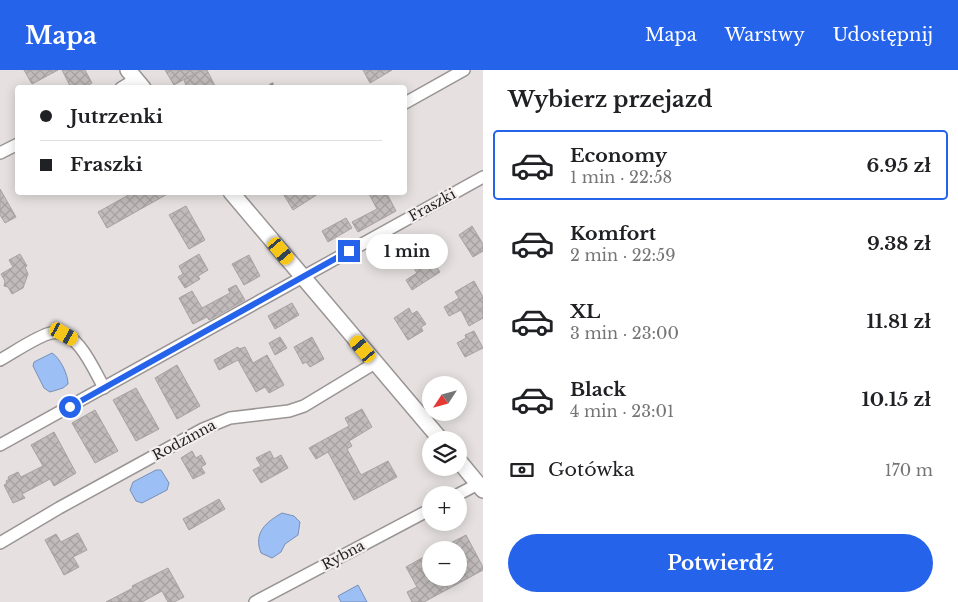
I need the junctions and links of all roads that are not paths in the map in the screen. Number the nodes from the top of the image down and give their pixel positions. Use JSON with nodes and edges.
{"nodes":[{"id":1,"x":464,"y":70,"type":"edge"},
{"id":2,"x":407,"y":102,"type":"edge"},
{"id":3,"x":15,"y":146,"type":"edge"},
{"id":4,"x":0,"y":153,"type":"edge"},
{"id":5,"x":483,"y":177,"type":"edge"},
{"id":6,"x":237,"y":195,"type":"edge"},
{"id":7,"x":303,"y":278,"type":"junction"},
{"id":8,"x":0,"y":360,"type":"edge"},
{"id":9,"x":376,"y":363,"type":"junction"},
{"id":10,"x":104,"y":388,"type":"junction"},
{"id":11,"x":433,"y":431,"type":"edge"},
{"id":12,"x":0,"y":445,"type":"edge"},
{"id":13,"x":467,"y":470,"type":"edge"},
{"id":14,"x":481,"y":487,"type":"edge"},
{"id":15,"x":467,"y":492,"type":"edge"},
{"id":16,"x":422,"y":514,"type":"edge"},
{"id":17,"x":0,"y":543,"type":"edge"},
{"id":18,"x":255,"y":602,"type":"edge"}],
"edges":[{"from":1,"to":2,"type":"street"},
{"from":3,"to":4,"type":"street"},
{"from":5,"to":7,"type":"street","name":"Fraszki"},
{"from":6,"to":7,"type":"street"},
{"from":7,"to":9,"type":"street"},
{"from":7,"to":10,"type":"street","name":"Fraszki"},
{"from":8,"to":10,"type":"street"},
{"from":9,"to":11,"type":"street"},
{"from":9,"to":17,"type":"street","name":"Rodzinna"},
{"from":10,"to":12,"type":"street","name":"Fraszki"},
{"from":13,"to":14,"type":"street"},
{"from":14,"to":15,"type":"street"},
{"from":16,"to":18,"type":"street","name":"Rybna"}]}
